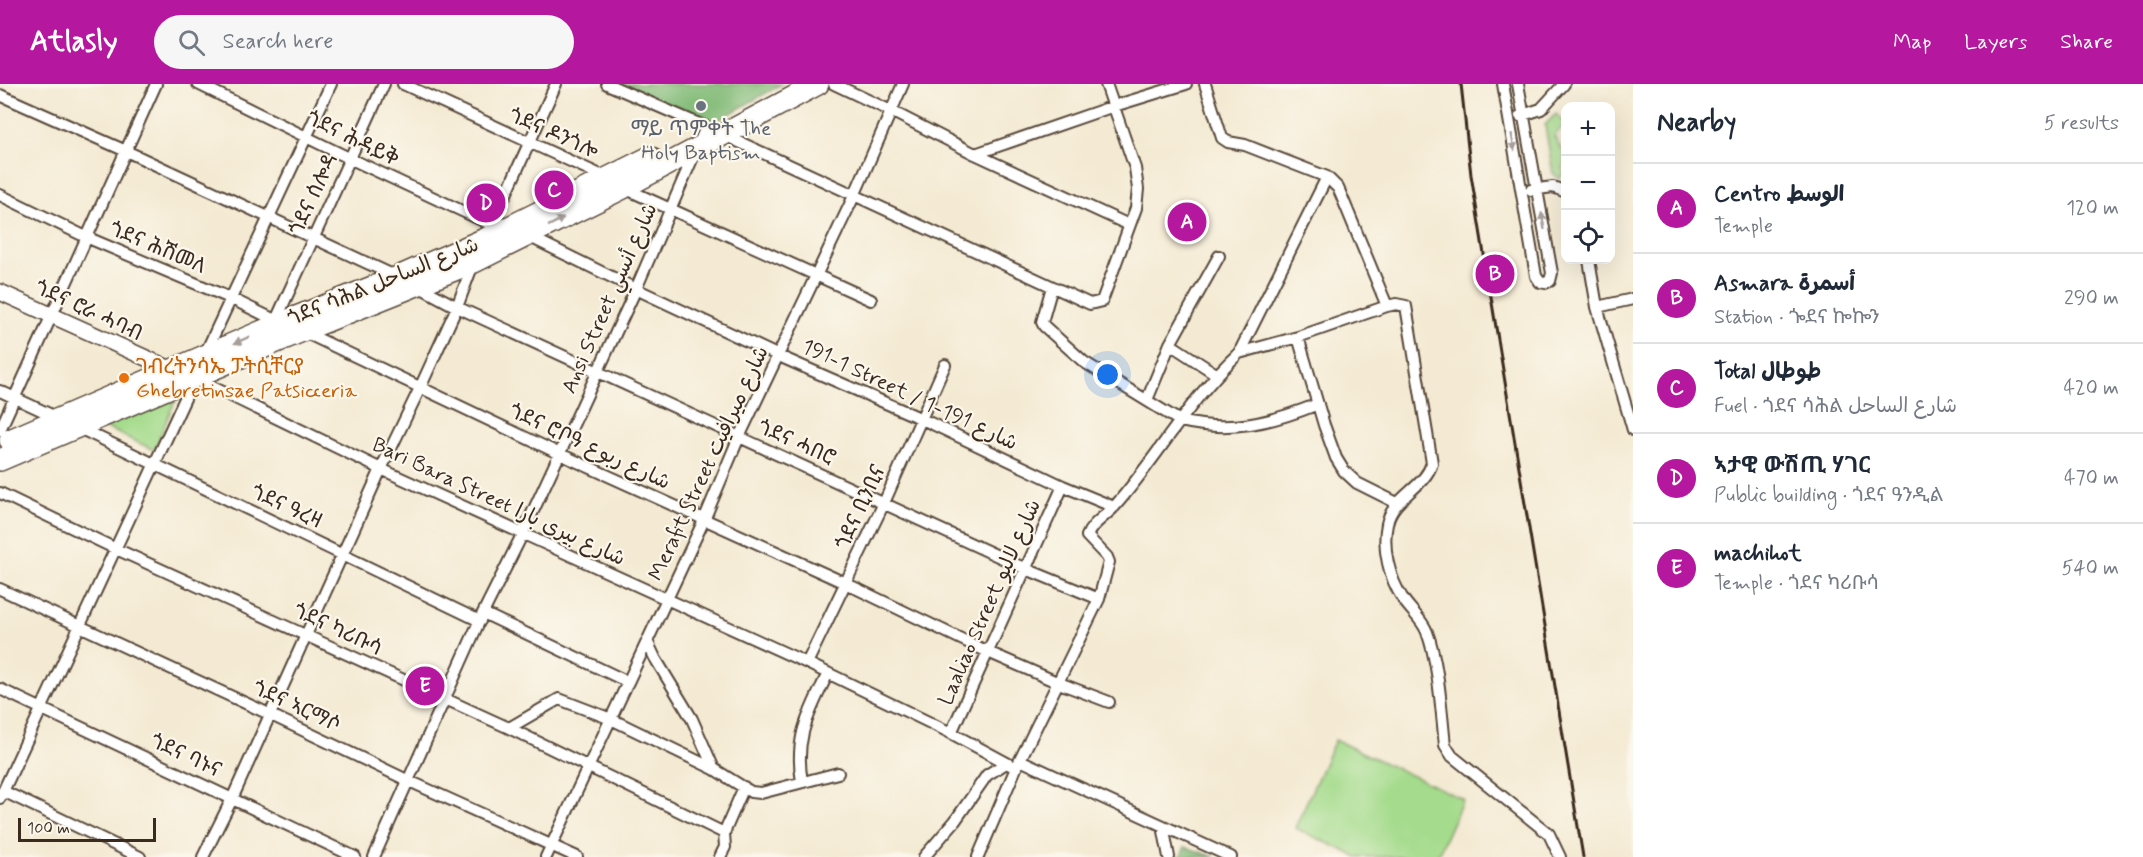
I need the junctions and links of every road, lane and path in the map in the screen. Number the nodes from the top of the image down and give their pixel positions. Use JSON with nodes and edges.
{"nodes":[{"id":1,"x":156,"y":84,"type":"edge"},
{"id":2,"x":198,"y":84,"type":"edge"},
{"id":3,"x":332,"y":84,"type":"edge"},
{"id":4,"x":384,"y":84,"type":"edge"},
{"id":5,"x":404,"y":84,"type":"edge"},
{"id":6,"x":556,"y":84,"type":"edge"},
{"id":7,"x":607,"y":84,"type":"edge"},
{"id":8,"x":789,"y":84,"type":"edge"},
{"id":9,"x":818,"y":84,"type":"edge"},
{"id":10,"x":834,"y":84,"type":"edge"},
{"id":11,"x":903,"y":84,"type":"edge"},
{"id":12,"x":1106,"y":84,"type":"edge"},
{"id":13,"x":1186,"y":84,"type":"edge"},
{"id":14,"x":1205,"y":84,"type":"edge"},
{"id":15,"x":1503,"y":84,"type":"edge"},
{"id":16,"x":1518,"y":84,"type":"edge"},
{"id":17,"x":1564,"y":84,"type":"edge"},
{"id":18,"x":0,"y":95,"type":"edge"},
{"id":19,"x":1114,"y":106,"type":"junction"},
{"id":20,"x":891,"y":111,"type":"junction"},
{"id":21,"x":1524,"y":115,"type":"junction"},
{"id":22,"x":1509,"y":119,"type":"junction"},
{"id":23,"x":714,"y":131,"type":"junction"},
{"id":24,"x":306,"y":137,"type":"junction"},
{"id":25,"x":529,"y":143,"type":"junction"},
{"id":26,"x":698,"y":147,"type":"junction"},
{"id":27,"x":126,"y":151,"type":"junction"},
{"id":28,"x":975,"y":154,"type":"junction"},
{"id":29,"x":351,"y":159,"type":"junction"},
{"id":30,"x":1327,"y":177,"type":"junction"},
{"id":31,"x":616,"y":183,"type":"junction"},
{"id":32,"x":1537,"y":189,"type":"junction"},
{"id":33,"x":1561,"y":190,"type":"edge"},
{"id":34,"x":1522,"y":192,"type":"junction"},
{"id":35,"x":0,"y":195,"type":"edge"},
{"id":36,"x":854,"y":196,"type":"junction"},
{"id":37,"x":671,"y":208,"type":"junction"},
{"id":38,"x":268,"y":218,"type":"junction"},
{"id":39,"x":1129,"y":225,"type":"junction"},
{"id":40,"x":505,"y":232,"type":"junction"},
{"id":41,"x":86,"y":237,"type":"junction"},
{"id":42,"x":313,"y":239,"type":"junction"},
{"id":43,"x":1219,"y":256,"type":"dead end"},
{"id":44,"x":474,"y":262,"type":"junction"},
{"id":45,"x":1590,"y":264,"type":"edge"},
{"id":46,"x":817,"y":275,"type":"junction"},
{"id":47,"x":407,"y":282,"type":"junction"},
{"id":48,"x":1052,"y":287,"type":"junction"},
{"id":49,"x":636,"y":289,"type":"junction"},
{"id":50,"x":0,"y":292,"type":"edge"},
{"id":51,"x":230,"y":298,"type":"junction"},
{"id":52,"x":1633,"y":299,"type":"edge"},
{"id":53,"x":871,"y":300,"type":"dead end"},
{"id":54,"x":1387,"y":306,"type":"junction"},
{"id":55,"x":457,"y":307,"type":"junction"},
{"id":56,"x":1597,"y":307,"type":"junction"},
{"id":57,"x":50,"y":316,"type":"junction"},
{"id":58,"x":279,"y":321,"type":"junction"},
{"id":59,"x":302,"y":331,"type":"junction"},
{"id":60,"x":1298,"y":337,"type":"junction"},
{"id":61,"x":1170,"y":344,"type":"junction"},
{"id":62,"x":1239,"y":354,"type":"junction"},
{"id":63,"x":779,"y":356,"type":"junction"},
{"id":64,"x":203,"y":358,"type":"junction"},
{"id":65,"x":945,"y":365,"type":"dead end"},
{"id":66,"x":173,"y":371,"type":"junction"},
{"id":67,"x":598,"y":372,"type":"junction"},
{"id":68,"x":1216,"y":374,"type":"junction"},
{"id":69,"x":194,"y":378,"type":"junction"},
{"id":70,"x":420,"y":388,"type":"junction"},
{"id":71,"x":0,"y":392,"type":"edge"},
{"id":72,"x":14,"y":398,"type":"junction"},
{"id":73,"x":1147,"y":400,"type":"junction"},
{"id":74,"x":1317,"y":404,"type":"junction"},
{"id":75,"x":921,"y":419,"type":"junction"},
{"id":76,"x":1180,"y":421,"type":"junction"},
{"id":77,"x":69,"y":423,"type":"junction"},
{"id":78,"x":0,"y":430,"type":"edge"},
{"id":79,"x":1633,"y":430,"type":"edge"},
{"id":80,"x":739,"y":438,"type":"junction"},
{"id":81,"x":0,"y":444,"type":"edge"},
{"id":82,"x":560,"y":454,"type":"junction"},
{"id":83,"x":0,"y":460,"type":"edge"},
{"id":84,"x":153,"y":465,"type":"junction"},
{"id":85,"x":381,"y":469,"type":"junction"},
{"id":86,"x":1063,"y":486,"type":"junction"},
{"id":87,"x":0,"y":493,"type":"edge"},
{"id":88,"x":884,"y":503,"type":"junction"},
{"id":89,"x":1397,"y":503,"type":"junction"},
{"id":90,"x":1114,"y":507,"type":"junction"},
{"id":91,"x":704,"y":520,"type":"junction"},
{"id":92,"x":522,"y":535,"type":"junction"},
{"id":93,"x":114,"y":548,"type":"junction"},
{"id":94,"x":342,"y":554,"type":"junction"},
{"id":95,"x":1026,"y":569,"type":"junction"},
{"id":96,"x":845,"y":583,"type":"junction"},
{"id":97,"x":0,"y":589,"type":"edge"},
{"id":98,"x":666,"y":599,"type":"junction"},
{"id":99,"x":1099,"y":599,"type":"junction"},
{"id":100,"x":482,"y":617,"type":"junction"},
{"id":101,"x":78,"y":626,"type":"junction"},
{"id":102,"x":306,"y":635,"type":"junction"},
{"id":103,"x":647,"y":641,"type":"junction"},
{"id":104,"x":988,"y":652,"type":"junction"},
{"id":105,"x":807,"y":663,"type":"junction"},
{"id":106,"x":828,"y":673,"type":"junction"},
{"id":107,"x":628,"y":682,"type":"junction"},
{"id":108,"x":1059,"y":683,"type":"junction"},
{"id":109,"x":0,"y":689,"type":"edge"},
{"id":110,"x":445,"y":700,"type":"junction"},
{"id":111,"x":1109,"y":702,"type":"dead end"},
{"id":112,"x":42,"y":708,"type":"junction"},
{"id":113,"x":269,"y":714,"type":"junction"},
{"id":114,"x":611,"y":719,"type":"junction"},
{"id":115,"x":508,"y":728,"type":"junction"},
{"id":116,"x":951,"y":734,"type":"junction"},
{"id":117,"x":1014,"y":764,"type":"junction"},
{"id":118,"x":588,"y":766,"type":"junction"},
{"id":119,"x":714,"y":769,"type":"junction"},
{"id":120,"x":838,"y":773,"type":"dead end"},
{"id":121,"x":407,"y":780,"type":"junction"},
{"id":122,"x":802,"y":782,"type":"junction"},
{"id":123,"x":744,"y":787,"type":"junction"},
{"id":124,"x":2,"y":794,"type":"edge"},
{"id":125,"x":232,"y":799,"type":"junction"},
{"id":126,"x":1162,"y":826,"type":"junction"},
{"id":127,"x":724,"y":833,"type":"junction"},
{"id":128,"x":552,"y":844,"type":"junction"},
{"id":129,"x":140,"y":857,"type":"edge"},
{"id":130,"x":203,"y":857,"type":"edge"},
{"id":131,"x":355,"y":857,"type":"edge"},
{"id":132,"x":374,"y":857,"type":"edge"},
{"id":133,"x":546,"y":857,"type":"edge"},
{"id":134,"x":577,"y":857,"type":"edge"},
{"id":135,"x":720,"y":857,"type":"edge"},
{"id":136,"x":924,"y":857,"type":"edge"},
{"id":137,"x":978,"y":857,"type":"edge"},
{"id":138,"x":1169,"y":857,"type":"edge"},
{"id":139,"x":1231,"y":857,"type":"edge"},
{"id":140,"x":1560,"y":857,"type":"edge"}],
"edges":[{"from":1,"to":27,"type":"street"},
{"from":2,"to":24,"type":"street","name":"ጎደና ሕዳይቅ"},
{"from":3,"to":24,"type":"street"},
{"from":4,"to":29,"type":"street","name":"ጎደና ሰሎዳ"},
{"from":5,"to":25,"type":"street","name":"ጎደና ዶንጎሎ"},
{"from":6,"to":25,"type":"street"},
{"from":7,"to":23,"type":"street"},
{"from":8,"to":23,"type":"highway","name":"ጎደና ሳሕል شارع الساحل"},
{"from":9,"to":23,"type":"highway","name":"ጎደና ሳሕል شارع الساحل"},
{"from":10,"to":20,"type":"street"},
{"from":11,"to":20,"type":"street","name":"Merafit Street شارع ميرافيت"},
{"from":12,"to":19,"type":"street"},
{"from":13,"to":19,"type":"street"},
{"from":14,"to":30,"type":"street"},
{"from":15,"to":22,"type":"street"},
{"from":16,"to":21,"type":"street"},
{"from":17,"to":21,"type":"street"},
{"from":18,"to":27,"type":"street","name":"ጎደና ሓበሮ"},
{"from":19,"to":28,"type":"street"},
{"from":19,"to":39,"type":"street"},
{"from":20,"to":28,"type":"street"},
{"from":20,"to":36,"type":"street","name":"Merafit Street شارع ميرافيت"},
{"from":21,"to":22,"type":"street"},
{"from":21,"to":32,"type":"street"},
{"from":22,"to":34,"type":"street","one_way":true},
{"from":23,"to":26,"type":"highway","name":"ጎደና ሳሕል شارع الساحل"},
{"from":23,"to":31,"type":"highway","name":"ጎደና ሳሕል شارع الساحل"},
{"from":23,"to":36,"type":"street"},
{"from":24,"to":29,"type":"street","name":"ጎደና ሕዳይቅ"},
{"from":24,"to":38,"type":"street"},
{"from":25,"to":31,"type":"street","name":"ጎደና ዶንጎሎ"},
{"from":25,"to":40,"type":"street"},
{"from":26,"to":31,"type":"highway","name":"ጎደና ሳሕል شارع الساحل"},
{"from":26,"to":37,"type":"street","name":"Ansi Street شارع أنسي"},
{"from":27,"to":38,"type":"street","name":"ጎደና ሓበሮ"},
{"from":27,"to":41,"type":"street"},
{"from":28,"to":39,"type":"street"},
{"from":29,"to":40,"type":"street","name":"ጎደና ሕዳይቅ"},
{"from":29,"to":42,"type":"street","name":"ጎደና ሰሎዳ"},
{"from":30,"to":54,"type":"street"},
{"from":30,"to":62,"type":"street"},
{"from":31,"to":37,"type":"street","name":"ጎደና ዶንጎሎ"},
{"from":31,"to":40,"type":"highway","name":"ጎደና ሳሕል شارع الساحل"},
{"from":32,"to":33,"type":"street"},
{"from":32,"to":34,"type":"street"},
{"from":34,"to":32,"type":"street","one_way":true},
{"from":35,"to":41,"type":"street","name":"ጎደና ሕሽመለ"},
{"from":36,"to":46,"type":"street","name":"Merafit Street شارع ميرافيت"},
{"from":36,"to":48,"type":"street"},
{"from":37,"to":46,"type":"street","name":"ጎደና ዶንጎሎ"},
{"from":37,"to":49,"type":"street","name":"Ansi Street شارع أنسي"},
{"from":38,"to":42,"type":"street","name":"ጎደና ሓበሮ"},
{"from":38,"to":51,"type":"street"},
{"from":39,"to":48,"type":"street"},
{"from":40,"to":44,"type":"highway","name":"ጎደና ሳሕል شارع الساحل"},
{"from":40,"to":44,"type":"street"},
{"from":40,"to":47,"type":"highway","name":"ጎደና ሳሕል شارع الساحل"},
{"from":40,"to":49,"type":"street","name":"191-1 Street / شارع 191-1"},
{"from":41,"to":51,"type":"street","name":"ጎደና ሕሽመለ"},
{"from":41,"to":57,"type":"street"},
{"from":42,"to":47,"type":"street","name":"ጎደና ሓበሮ"},
{"from":42,"to":58,"type":"street","name":"ጎደና ሰሎዳ"},
{"from":43,"to":61,"type":"street"},
{"from":44,"to":47,"type":"highway","name":"ጎደና ሳሕል شارع الساحل"},
{"from":44,"to":55,"type":"street"},
{"from":45,"to":56,"type":"street"},
{"from":46,"to":53,"type":"street","name":"ጎደና ዶንጎሎ"},
{"from":46,"to":63,"type":"street","name":"Merafit Street شارع ميرافيت"},
{"from":47,"to":55,"type":"street","name":"ጎደና ሓበሮ"},
{"from":47,"to":58,"type":"highway","name":"ጎደና ሳሕል شارع الساحل"},
{"from":47,"to":59,"type":"highway","name":"ጎደና ሳሕል شارع الساحل"},
{"from":48,"to":73,"type":"street"},
{"from":49,"to":63,"type":"street","name":"191-1 Street / شارع 191-1"},
{"from":49,"to":67,"type":"street","name":"Ansi Street شارع أنسي"},
{"from":50,"to":57,"type":"street","name":"ጎደና ሮራ ሓባብ"},
{"from":51,"to":58,"type":"street","name":"ጎደና ሕሽመለ"},
{"from":51,"to":64,"type":"street"},
{"from":52,"to":56,"type":"street"},
{"from":54,"to":60,"type":"street"},
{"from":54,"to":89,"type":"street"},
{"from":55,"to":67,"type":"street","name":"ጎደና ሓበሮ"},
{"from":55,"to":70,"type":"street"},
{"from":56,"to":79,"type":"street"},
{"from":57,"to":66,"type":"street","name":"ጎደና ሮራ ሓባብ"},
{"from":57,"to":72,"type":"street"},
{"from":58,"to":59,"type":"street","name":"ጎደና ሕሽመለ"},
{"from":58,"to":64,"type":"highway","name":"ጎደና ሳሕል شارع الساحل","one_way":true},
{"from":59,"to":69,"type":"highway","name":"ጎደና ሳሕል شارع الساحل"},
{"from":59,"to":70,"type":"street","name":"ጎደና ሮቦዓ شارع ربوع"},
{"from":60,"to":62,"type":"street"},
{"from":60,"to":74,"type":"street"},
{"from":61,"to":68,"type":"street"},
{"from":61,"to":73,"type":"street"},
{"from":62,"to":68,"type":"street"},
{"from":63,"to":75,"type":"street","name":"191-1 Street / شارع 191-1"},
{"from":63,"to":80,"type":"street","name":"Merafit Street شارع ميرافيت"},
{"from":64,"to":66,"type":"highway","name":"ጎደና ሳሕል شارع الساحل"},
{"from":64,"to":69,"type":"street"},
{"from":65,"to":75,"type":"street","name":"ጎደና ቢንቢና"},
{"from":66,"to":69,"type":"street","name":"ጎደና ሮራ ሓባብ"},
{"from":66,"to":77,"type":"highway","name":"ጎደና ሳሕል شارع الساحل"},
{"from":67,"to":80,"type":"street","name":"ጎደና ሓበሮ"},
{"from":67,"to":82,"type":"street","name":"Ansi Street شارع أنسي"},
{"from":68,"to":76,"type":"street"},
{"from":69,"to":77,"type":"highway","name":"ጎደና ሳሕል شارع الساحل"},
{"from":69,"to":84,"type":"street"},
{"from":69,"to":85,"type":"street","name":"Bari Bara Street شارع بيرى بارا"},
{"from":70,"to":82,"type":"street","name":"ጎደና ሮቦዓ شارع ربوع"},
{"from":70,"to":85,"type":"street"},
{"from":71,"to":72,"type":"street","name":"ጎደና ዓረዛ"},
{"from":72,"to":77,"type":"street","name":"ጎደና ዓረዛ"},
{"from":72,"to":78,"type":"street"},
{"from":73,"to":76,"type":"street"},
{"from":74,"to":76,"type":"street"},
{"from":74,"to":89,"type":"street"},
{"from":75,"to":86,"type":"street","name":"191-1 Street / شارع 191-1"},
{"from":75,"to":88,"type":"street","name":"ጎደና ቢንቢና"},
{"from":76,"to":90,"type":"street"},
{"from":77,"to":81,"type":"highway","name":"ጎደና ሳሕል شارع الساحل"},
{"from":77,"to":83,"type":"highway"},
{"from":77,"to":84,"type":"street","name":"ጎደና ዓረዛ"},
{"from":80,"to":88,"type":"street","name":"ጎደና ሓበሮ"},
{"from":80,"to":91,"type":"street","name":"Merafit Street شارع ميرافيت"},
{"from":82,"to":91,"type":"street","name":"ጎደና ሮቦዓ شارع ربوع"},
{"from":82,"to":92,"type":"street","name":"Ansi Street شارع أنسي"},
{"from":84,"to":93,"type":"street"},
{"from":84,"to":94,"type":"street","name":"ጎደና ዓረዛ"},
{"from":85,"to":92,"type":"street","name":"Bari Bara Street شارع بيرى بارا"},
{"from":85,"to":94,"type":"street"},
{"from":86,"to":90,"type":"street","name":"191-1 Street / شارع 191-1"},
{"from":86,"to":95,"type":"street","name":"Laaliao Street شارع لاليو"},
{"from":87,"to":93,"type":"street","name":"ጎደና ካሪቡሳ"},
{"from":88,"to":95,"type":"street","name":"ጎደና ሓበሮ"},
{"from":88,"to":96,"type":"street","name":"ጎደና ቢንቢና"},
{"from":89,"to":140,"type":"street"},
{"from":90,"to":99,"type":"street"},
{"from":91,"to":96,"type":"street","name":"ጎደና ሮቦዓ شارع ربوع"},
{"from":91,"to":98,"type":"street","name":"Merafit Street شارع ميرافيت"},
{"from":92,"to":98,"type":"street","name":"Bari Bara Street شارع بيرى بارا"},
{"from":92,"to":100,"type":"street","name":"Ansi Street شارع أنسي"},
{"from":93,"to":101,"type":"street"},
{"from":93,"to":102,"type":"street","name":"ጎደና ካሪቡሳ"},
{"from":94,"to":100,"type":"street","name":"ጎደና ዓረዛ"},
{"from":94,"to":102,"type":"street"},
{"from":95,"to":99,"type":"street","name":"ጎደና ሓበሮ"},
{"from":95,"to":104,"type":"street","name":"Laaliao Street شارع لاليو"},
{"from":96,"to":104,"type":"street","name":"ጎደና ሮቦዓ شارع ربوع"},
{"from":96,"to":105,"type":"street","name":"ጎደና ቢንቢና"},
{"from":97,"to":101,"type":"street","name":"ጎደና ኣርማሶ"},
{"from":98,"to":103,"type":"street","name":"Merafit Street شارع ميرافيت"},
{"from":98,"to":105,"type":"street","name":"Bari Bara Street شارع بيرى بارا"},
{"from":99,"to":108,"type":"street"},
{"from":100,"to":107,"type":"street","name":"ጎደና ዓረዛ"},
{"from":100,"to":110,"type":"street","name":"Ansi Street شارع أنسي"},
{"from":101,"to":112,"type":"street"},
{"from":101,"to":113,"type":"street","name":"ጎደና ኣርማሶ"},
{"from":102,"to":110,"type":"street","name":"ጎደና ካሪቡሳ"},
{"from":102,"to":113,"type":"street"},
{"from":103,"to":107,"type":"street","name":"Merafit Street شارع ميرافيت"},
{"from":103,"to":119,"type":"street"},
{"from":104,"to":108,"type":"street","name":"ጎደና ሮቦዓ شارع ربوع"},
{"from":104,"to":116,"type":"street","name":"Laaliao Street شارع لاليو"},
{"from":105,"to":106,"type":"street","name":"Bari Bara Street شارع بيرى بارا"},
{"from":106,"to":116,"type":"street","name":"Bari Bara Street شارع بيرى بارا"},
{"from":106,"to":122,"type":"street"},
{"from":107,"to":114,"type":"street","name":"Merafit Street شارع ميرافيت"},
{"from":108,"to":111,"type":"street","name":"ጎደና ሮቦዓ شارع ربوع"},
{"from":108,"to":117,"type":"street"},
{"from":109,"to":112,"type":"street","name":"ጎደና ባኑና"},
{"from":110,"to":115,"type":"street","name":"ጎደና ካሪቡሳ"},
{"from":110,"to":121,"type":"street","name":"Ansi Street شارع أنسي"},
{"from":112,"to":124,"type":"street"},
{"from":112,"to":125,"type":"street","name":"ጎደና ባኑና"},
{"from":113,"to":121,"type":"street","name":"ጎደና ኣርማሶ"},
{"from":113,"to":125,"type":"street"},
{"from":114,"to":115,"type":"street"},
{"from":114,"to":118,"type":"street","name":"Merafit Street شارع ميرافيت"},
{"from":114,"to":119,"type":"street"},
{"from":115,"to":118,"type":"street","name":"ጎደና ካሪቡሳ"},
{"from":116,"to":117,"type":"street","name":"Bari Bara Street شارع بيرى بارا"},
{"from":117,"to":126,"type":"street","name":"Bari Bara Street شارع بيرى بارا"},
{"from":117,"to":136,"type":"street"},
{"from":117,"to":137,"type":"street"},
{"from":118,"to":127,"type":"street","name":"ጎደና ካሪቡሳ"},
{"from":118,"to":128,"type":"street","name":"Merafit Street شارع ميرافيت"},
{"from":119,"to":123,"type":"street"},
{"from":120,"to":122,"type":"street"},
{"from":121,"to":128,"type":"street","name":"ጎደና ኣርማሶ"},
{"from":121,"to":132,"type":"street","name":"Ansi Street شارع أنسي"},
{"from":122,"to":123,"type":"street"},
{"from":123,"to":127,"type":"street"},
{"from":124,"to":129,"type":"street"},
{"from":125,"to":130,"type":"street"},
{"from":125,"to":131,"type":"street","name":"ጎደና ባኑና"},
{"from":126,"to":138,"type":"street"},
{"from":126,"to":139,"type":"street","name":"Bari Bara Street شارع بيرى بارا"},
{"from":127,"to":135,"type":"street"},
{"from":128,"to":133,"type":"street","name":"Merafit Street شارع ميرافيت"},
{"from":128,"to":134,"type":"street","name":"ጎደና ኣርማሶ"}]}
